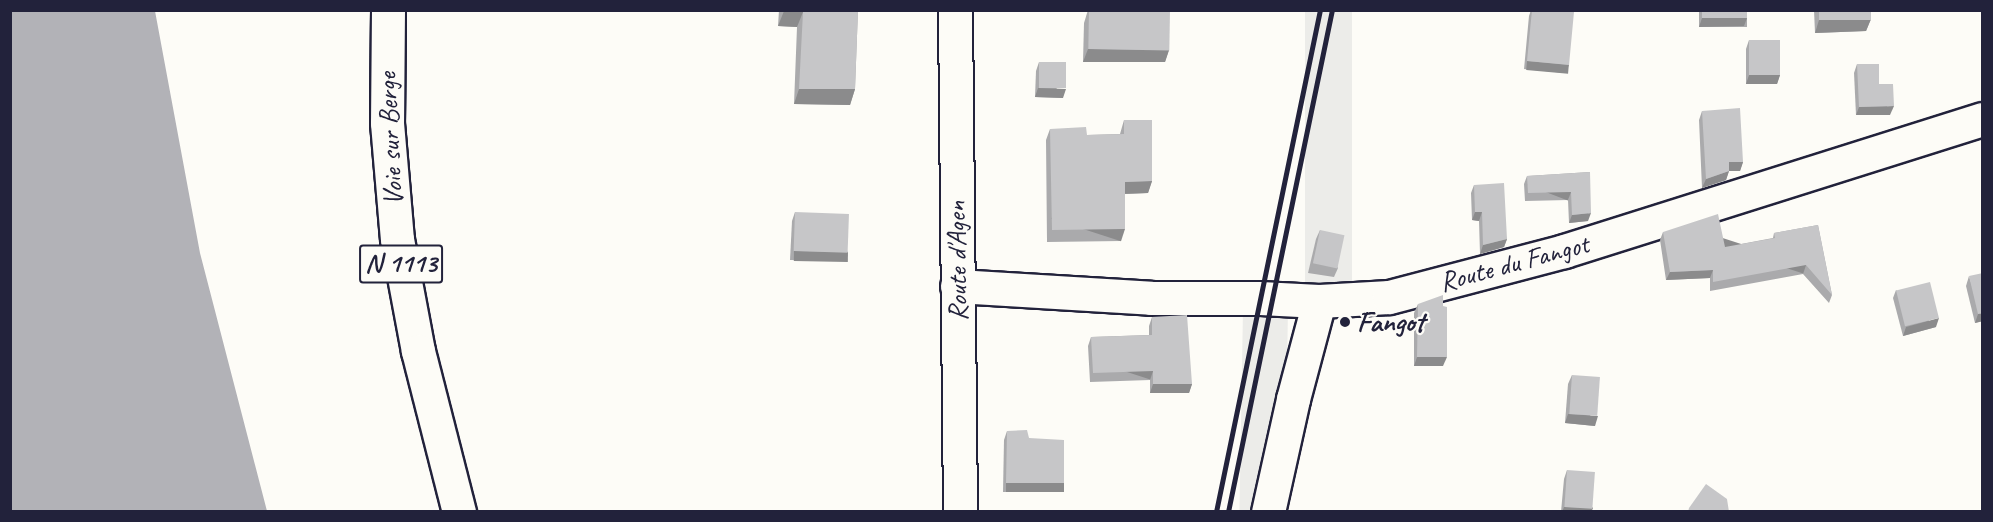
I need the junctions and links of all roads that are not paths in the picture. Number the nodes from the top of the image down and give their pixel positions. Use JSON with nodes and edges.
{"nodes":[{"id":1,"x":388,"y":10,"type":"edge"},
{"id":2,"x":955,"y":10,"type":"edge"},
{"id":3,"x":1983,"y":119,"type":"edge"},
{"id":4,"x":957,"y":286,"type":"junction"},
{"id":5,"x":1319,"y":301,"type":"junction"},
{"id":6,"x":459,"y":512,"type":"edge"},
{"id":7,"x":960,"y":512,"type":"edge"},
{"id":8,"x":1268,"y":512,"type":"edge"}],
"edges":[{"from":1,"to":6,"type":"street","name":"Voie sur Berge","number":"N 1113"},
{"from":2,"to":4,"type":"street","name":"Route d'Agen"},
{"from":3,"to":5,"type":"street","name":"Route du Fangot"},
{"from":4,"to":5,"type":"street","name":"Route du Fangot"},
{"from":4,"to":7,"type":"street","name":"Route d'Agen"},
{"from":5,"to":8,"type":"street"}]}
